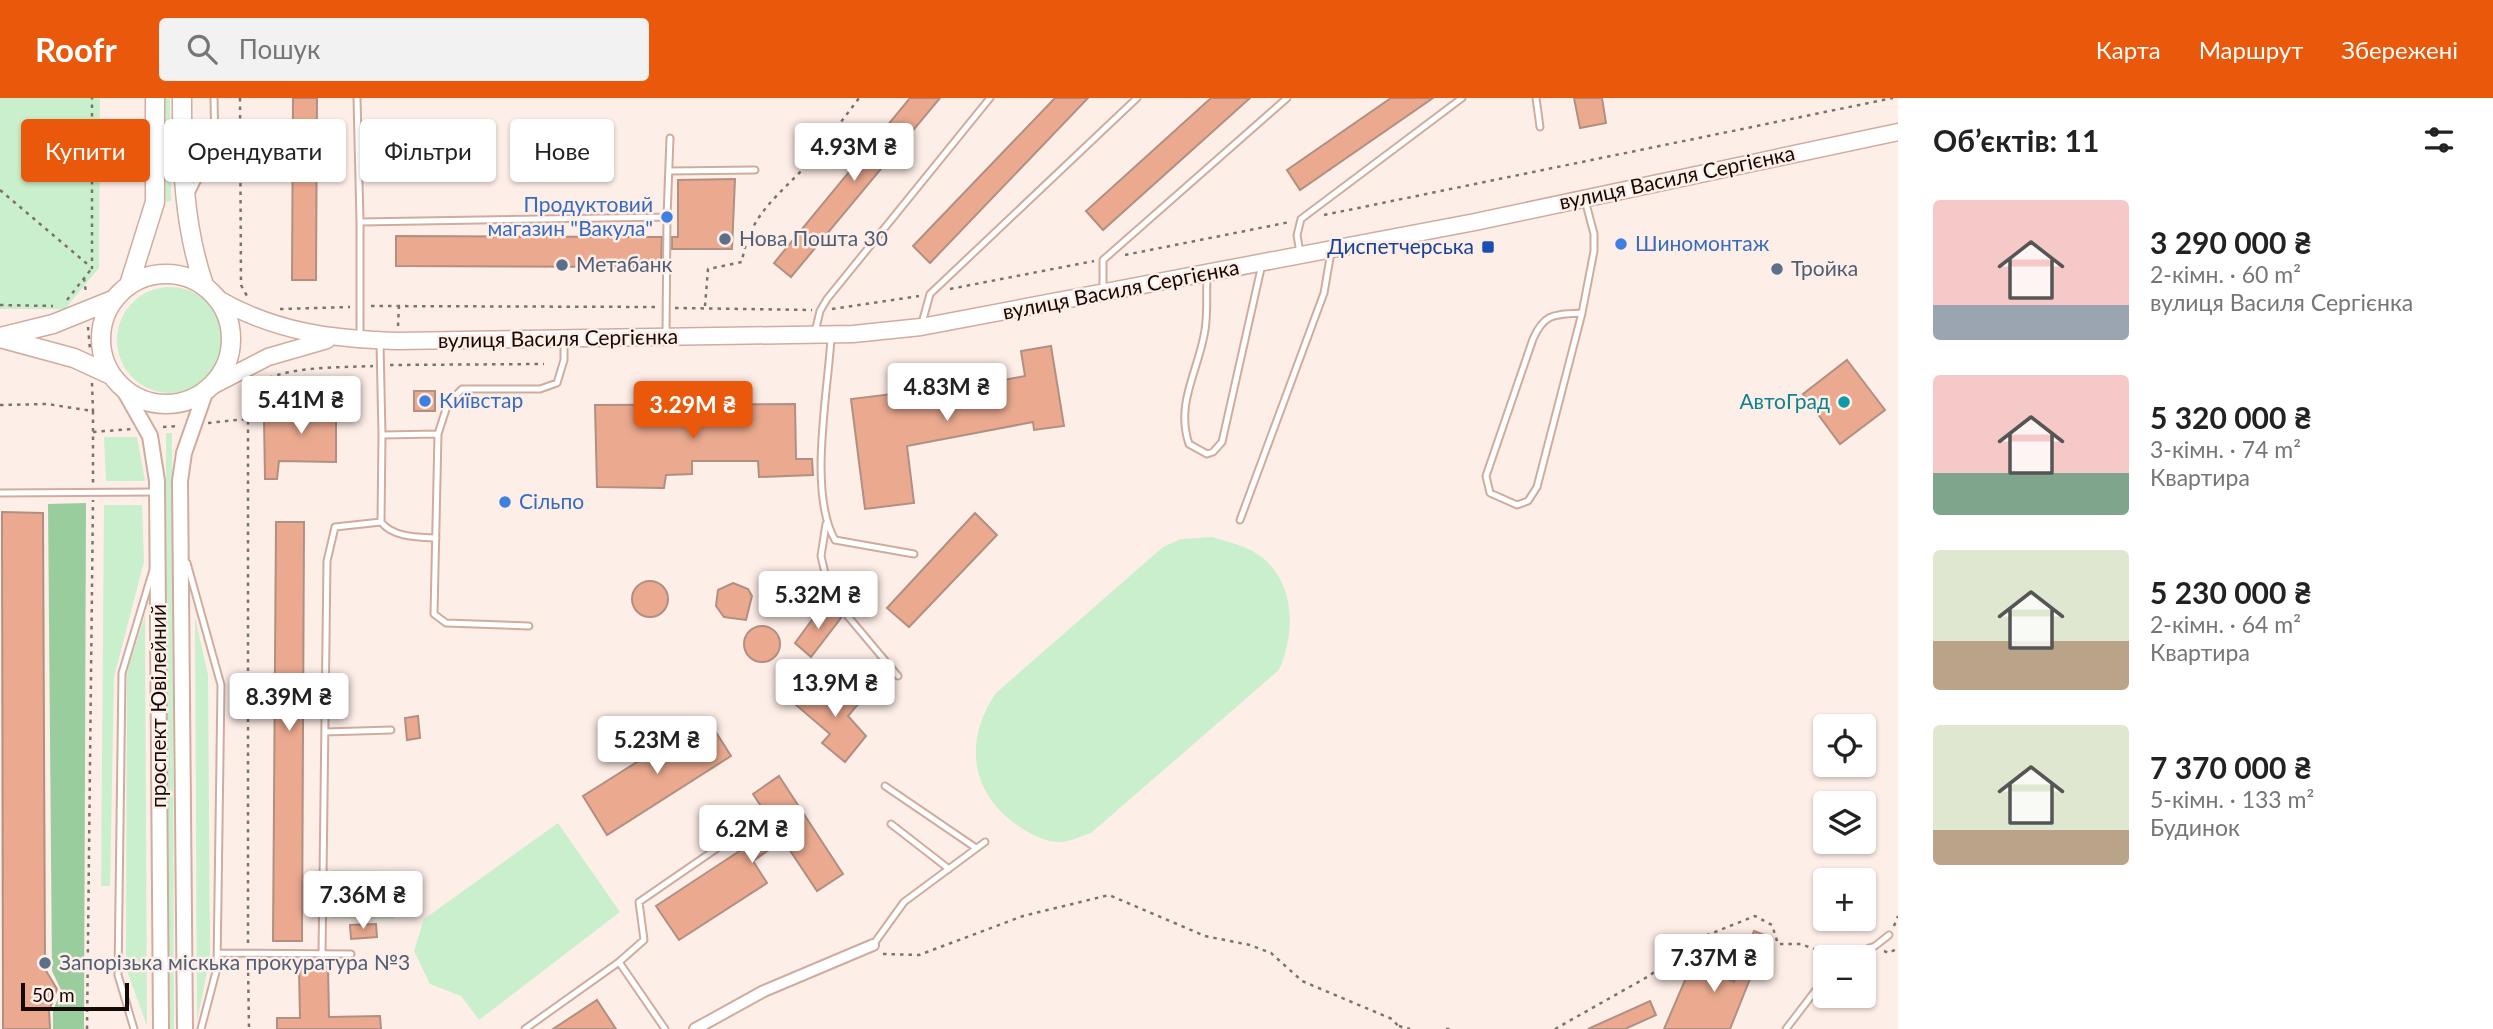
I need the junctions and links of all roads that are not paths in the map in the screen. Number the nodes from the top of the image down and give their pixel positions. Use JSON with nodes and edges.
{"nodes":[{"id":1,"x":155,"y":98,"type":"edge"},
{"id":2,"x":182,"y":98,"type":"edge"},
{"id":3,"x":214,"y":98,"type":"edge"},
{"id":4,"x":356,"y":98,"type":"edge"},
{"id":5,"x":990,"y":98,"type":"edge"},
{"id":6,"x":1137,"y":98,"type":"edge"},
{"id":7,"x":1287,"y":98,"type":"edge"},
{"id":8,"x":1462,"y":98,"type":"edge"},
{"id":9,"x":1536,"y":98,"type":"edge"},
{"id":10,"x":1540,"y":127,"type":"dead end"},
{"id":11,"x":1898,"y":132,"type":"edge"},
{"id":12,"x":670,"y":138,"type":"dead end"},
{"id":13,"x":755,"y":170,"type":"dead end"},
{"id":14,"x":669,"y":171,"type":"junction"},
{"id":15,"x":1585,"y":198,"type":"junction"},
{"id":16,"x":186,"y":207,"type":"junction"},
{"id":17,"x":667,"y":217,"type":"junction"},
{"id":18,"x":360,"y":222,"type":"junction"},
{"id":19,"x":1332,"y":247,"type":"junction"},
{"id":20,"x":1300,"y":253,"type":"junction"},
{"id":21,"x":1262,"y":263,"type":"junction"},
{"id":22,"x":1207,"y":274,"type":"junction"},
{"id":23,"x":129,"y":285,"type":"junction"},
{"id":24,"x":204,"y":285,"type":"junction"},
{"id":25,"x":1103,"y":293,"type":"junction"},
{"id":26,"x":114,"y":299,"type":"junction"},
{"id":27,"x":218,"y":299,"type":"junction"},
{"id":28,"x":1582,"y":313,"type":"junction"},
{"id":29,"x":921,"y":327,"type":"junction"},
{"id":30,"x":823,"y":335,"type":"junction"},
{"id":31,"x":0,"y":337,"type":"edge"},
{"id":32,"x":332,"y":338,"type":"junction"},
{"id":33,"x":666,"y":338,"type":"junction"},
{"id":34,"x":360,"y":339,"type":"junction"},
{"id":35,"x":564,"y":339,"type":"junction"},
{"id":36,"x":380,"y":341,"type":"junction"},
{"id":37,"x":111,"y":375,"type":"junction"},
{"id":38,"x":209,"y":389,"type":"junction"},
{"id":39,"x":124,"y":390,"type":"junction"},
{"id":40,"x":438,"y":434,"type":"junction"},
{"id":41,"x":382,"y":435,"type":"junction"},
{"id":42,"x":156,"y":492,"type":"junction"},
{"id":43,"x":0,"y":493,"type":"edge"},
{"id":44,"x":1240,"y":520,"type":"dead end"},
{"id":45,"x":381,"y":522,"type":"junction"},
{"id":46,"x":826,"y":524,"type":"junction"},
{"id":47,"x":436,"y":538,"type":"junction"},
{"id":48,"x":180,"y":541,"type":"junction"},
{"id":49,"x":158,"y":553,"type":"junction"},
{"id":50,"x":914,"y":554,"type":"dead end"},
{"id":51,"x":529,"y":626,"type":"dead end"},
{"id":52,"x":898,"y":676,"type":"dead end"},
{"id":53,"x":391,"y":730,"type":"dead end"},
{"id":54,"x":325,"y":732,"type":"junction"},
{"id":55,"x":885,"y":786,"type":"dead end"},
{"id":56,"x":891,"y":824,"type":"dead end"},
{"id":57,"x":745,"y":829,"type":"dead end"},
{"id":58,"x":985,"y":842,"type":"dead end"},
{"id":59,"x":976,"y":848,"type":"junction"},
{"id":60,"x":948,"y":869,"type":"junction"},
{"id":61,"x":1889,"y":935,"type":"dead end"},
{"id":62,"x":873,"y":945,"type":"joint"},
{"id":63,"x":1876,"y":945,"type":"edge"},
{"id":64,"x":218,"y":953,"type":"junction"},
{"id":65,"x":351,"y":954,"type":"dead end"},
{"id":66,"x":323,"y":955,"type":"junction"},
{"id":67,"x":619,"y":962,"type":"junction"},
{"id":68,"x":1813,"y":994,"type":"edge"},
{"id":69,"x":134,"y":1029,"type":"edge"},
{"id":70,"x":161,"y":1029,"type":"edge"},
{"id":71,"x":185,"y":1029,"type":"edge"},
{"id":72,"x":201,"y":1029,"type":"edge"},
{"id":73,"x":525,"y":1029,"type":"edge"},
{"id":74,"x":665,"y":1029,"type":"edge"},
{"id":75,"x":695,"y":1029,"type":"edge"},
{"id":76,"x":1786,"y":1029,"type":"edge"}],
"edges":[{"from":1,"to":23,"type":"main road"},
{"from":2,"to":16,"type":"main road"},
{"from":3,"to":16,"type":"lane"},
{"from":4,"to":18,"type":"lane"},
{"from":5,"to":30,"type":"lane"},
{"from":6,"to":29,"type":"lane"},
{"from":7,"to":25,"type":"lane"},
{"from":8,"to":20,"type":"lane"},
{"from":9,"to":10,"type":"lane"},
{"from":11,"to":15,"type":"main road","name":"вулиця Василя Сергієнка"},
{"from":12,"to":14,"type":"lane"},
{"from":13,"to":14,"type":"lane"},
{"from":14,"to":17,"type":"lane"},
{"from":15,"to":19,"type":"main road","name":"вулиця Василя Сергієнка"},
{"from":15,"to":28,"type":"lane"},
{"from":16,"to":24,"type":"main road"},
{"from":17,"to":18,"type":"lane"},
{"from":17,"to":33,"type":"lane"},
{"from":18,"to":34,"type":"lane"},
{"from":19,"to":20,"type":"main road","name":"вулиця Василя Сергієнка"},
{"from":19,"to":44,"type":"lane"},
{"from":20,"to":21,"type":"main road","name":"вулиця Василя Сергієнка"},
{"from":21,"to":22,"type":"main road","name":"вулиця Василя Сергієнка"},
{"from":21,"to":22,"type":"lane"},
{"from":22,"to":25,"type":"main road","name":"вулиця Василя Сергієнка"},
{"from":23,"to":24,"type":"main road"},
{"from":23,"to":26,"type":"main road"},
{"from":24,"to":27,"type":"main road"},
{"from":25,"to":29,"type":"main road","name":"вулиця Василя Сергієнка"},
{"from":26,"to":31,"type":"main road"},
{"from":26,"to":37,"type":"main road"},
{"from":27,"to":32,"type":"main road","name":"вулиця Василя Сергієнка"},
{"from":27,"to":38,"type":"main road"},
{"from":28,"to":28,"type":"lane"},
{"from":29,"to":30,"type":"main road","name":"вулиця Василя Сергієнка"},
{"from":30,"to":33,"type":"main road","name":"вулиця Василя Сергієнка"},
{"from":30,"to":46,"type":"lane"},
{"from":31,"to":37,"type":"main road"},
{"from":32,"to":34,"type":"main road","name":"вулиця Василя Сергієнка"},
{"from":32,"to":38,"type":"main road","name":"вулиця Василя Сергієнка"},
{"from":33,"to":35,"type":"main road","name":"вулиця Василя Сергієнка"},
{"from":34,"to":36,"type":"main road","name":"вулиця Василя Сергієнка"},
{"from":35,"to":36,"type":"main road","name":"вулиця Василя Сергієнка"},
{"from":35,"to":40,"type":"lane"},
{"from":36,"to":41,"type":"lane"},
{"from":37,"to":39,"type":"main road"},
{"from":38,"to":39,"type":"main road"},
{"from":38,"to":48,"type":"street","name":"проспект Ювілейний"},
{"from":39,"to":42,"type":"street","name":"проспект Ювілейний"},
{"from":40,"to":41,"type":"lane"},
{"from":40,"to":47,"type":"lane"},
{"from":41,"to":45,"type":"lane"},
{"from":42,"to":43,"type":"lane"},
{"from":42,"to":49,"type":"street","name":"проспект Ювілейний"},
{"from":45,"to":47,"type":"lane"},
{"from":45,"to":54,"type":"lane"},
{"from":46,"to":50,"type":"lane"},
{"from":46,"to":52,"type":"lane"},
{"from":47,"to":51,"type":"lane"},
{"from":48,"to":64,"type":"lane"},
{"from":48,"to":71,"type":"street","name":"проспект Ювілейний"},
{"from":49,"to":69,"type":"lane"},
{"from":49,"to":70,"type":"street","name":"проспект Ювілейний"},
{"from":53,"to":54,"type":"lane"},
{"from":54,"to":66,"type":"lane"},
{"from":55,"to":59,"type":"lane"},
{"from":56,"to":60,"type":"lane"},
{"from":57,"to":67,"type":"lane"},
{"from":58,"to":59,"type":"lane"},
{"from":59,"to":60,"type":"lane"},
{"from":60,"to":62,"type":"lane"},
{"from":61,"to":63,"type":"lane"},
{"from":62,"to":75,"type":"street"},
{"from":64,"to":66,"type":"lane"},
{"from":64,"to":72,"type":"lane"},
{"from":65,"to":66,"type":"lane"},
{"from":67,"to":73,"type":"lane"},
{"from":67,"to":74,"type":"lane"},
{"from":68,"to":76,"type":"lane"}]}
